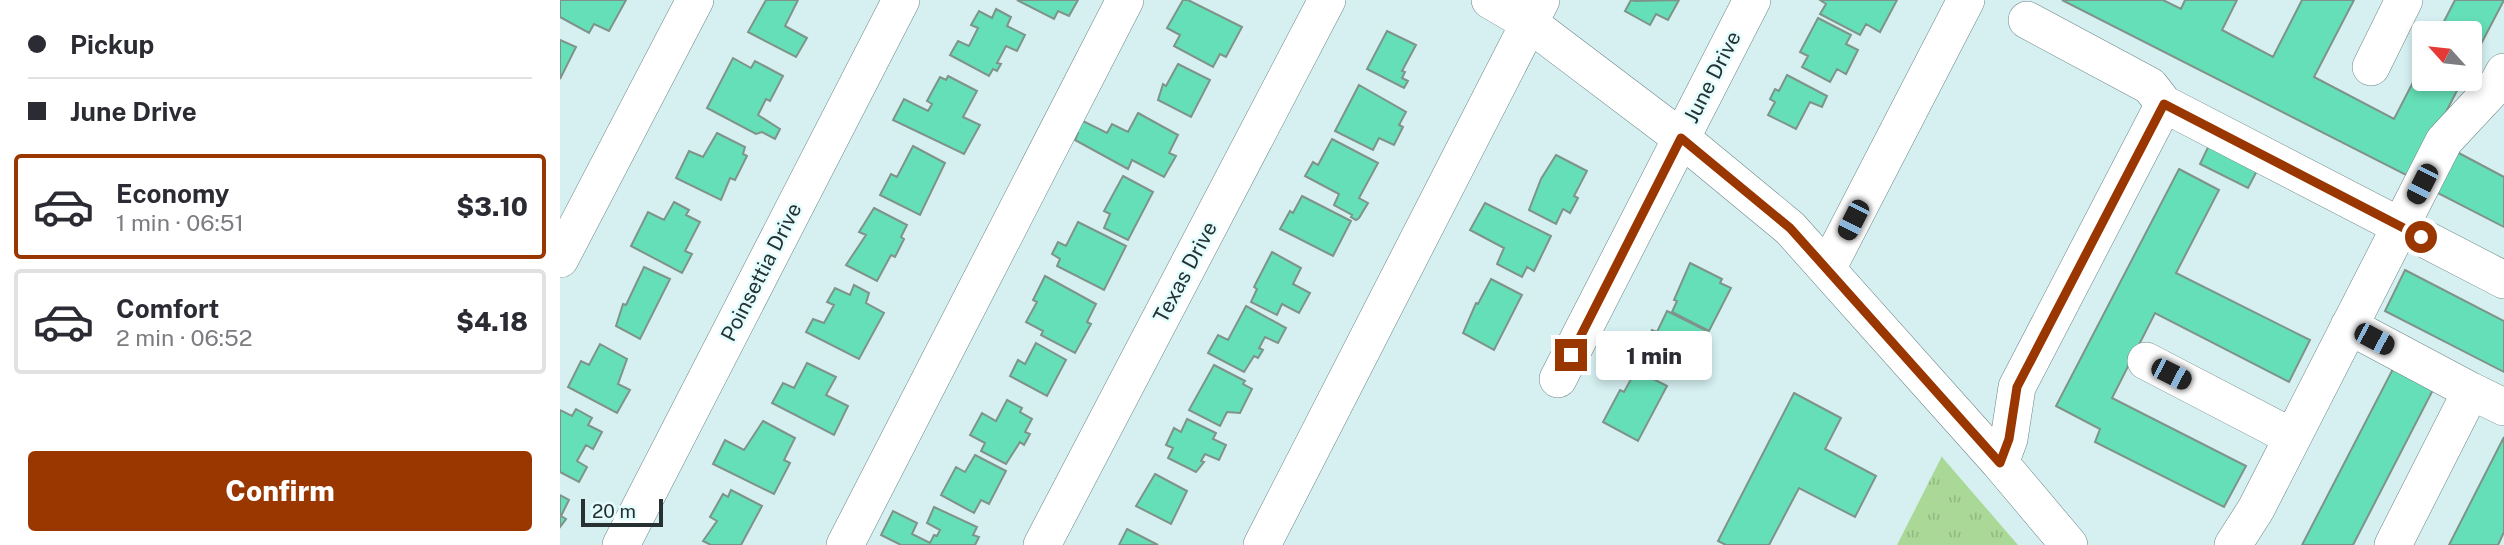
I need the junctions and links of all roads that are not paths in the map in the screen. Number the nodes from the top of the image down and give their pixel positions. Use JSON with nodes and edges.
{"nodes":[{"id":1,"x":695,"y":0,"type":"edge"},
{"id":2,"x":901,"y":0,"type":"edge"},
{"id":3,"x":1125,"y":0,"type":"edge"},
{"id":4,"x":1327,"y":0,"type":"edge"},
{"id":5,"x":1490,"y":0,"type":"edge"},
{"id":6,"x":1752,"y":0,"type":"edge"},
{"id":7,"x":1966,"y":0,"type":"edge"},
{"id":8,"x":2404,"y":0,"type":"edge"},
{"id":9,"x":1535,"y":12,"type":"edge"},
{"id":10,"x":2027,"y":20,"type":"dead end"},
{"id":11,"x":2371,"y":67,"type":"dead end"},
{"id":12,"x":2504,"y":72,"type":"edge"},
{"id":13,"x":2164,"y":104,"type":"junction"},
{"id":14,"x":1681,"y":138,"type":"junction"},
{"id":15,"x":2400,"y":226,"type":"junction"},
{"id":16,"x":560,"y":259,"type":"edge"},
{"id":17,"x":1827,"y":269,"type":"junction"},
{"id":18,"x":2504,"y":279,"type":"edge"},
{"id":19,"x":2349,"y":326,"type":"junction"},
{"id":20,"x":2146,"y":361,"type":"dead end"},
{"id":21,"x":1558,"y":379,"type":"dead end"},
{"id":22,"x":2472,"y":391,"type":"junction"},
{"id":23,"x":2504,"y":407,"type":"edge"},
{"id":24,"x":2292,"y":437,"type":"junction"},
{"id":25,"x":2000,"y":463,"type":"junction"},
{"id":26,"x":621,"y":545,"type":"edge"},
{"id":27,"x":845,"y":545,"type":"edge"},
{"id":28,"x":1042,"y":545,"type":"edge"},
{"id":29,"x":1262,"y":545,"type":"edge"},
{"id":30,"x":2069,"y":545,"type":"edge"},
{"id":31,"x":2233,"y":545,"type":"edge"},
{"id":32,"x":2393,"y":545,"type":"edge"}],
"edges":[{"from":1,"to":16,"type":"street"},
{"from":2,"to":26,"type":"street","name":"Poinsettia Drive"},
{"from":3,"to":27,"type":"street"},
{"from":4,"to":28,"type":"street","name":"Texas Drive"},
{"from":5,"to":9,"type":"street"},
{"from":6,"to":14,"type":"street","name":"June Drive"},
{"from":7,"to":17,"type":"street"},
{"from":8,"to":11,"type":"street"},
{"from":9,"to":14,"type":"street"},
{"from":9,"to":29,"type":"street"},
{"from":10,"to":13,"type":"street"},
{"from":12,"to":15,"type":"street"},
{"from":13,"to":15,"type":"street"},
{"from":13,"to":25,"type":"street"},
{"from":14,"to":17,"type":"street"},
{"from":14,"to":21,"type":"street","name":"June Drive"},
{"from":15,"to":18,"type":"street"},
{"from":15,"to":19,"type":"street"},
{"from":17,"to":25,"type":"street"},
{"from":19,"to":22,"type":"street"},
{"from":19,"to":24,"type":"street"},
{"from":20,"to":24,"type":"street"},
{"from":22,"to":23,"type":"street"},
{"from":22,"to":32,"type":"street"},
{"from":24,"to":31,"type":"street"},
{"from":25,"to":30,"type":"street"}]}
